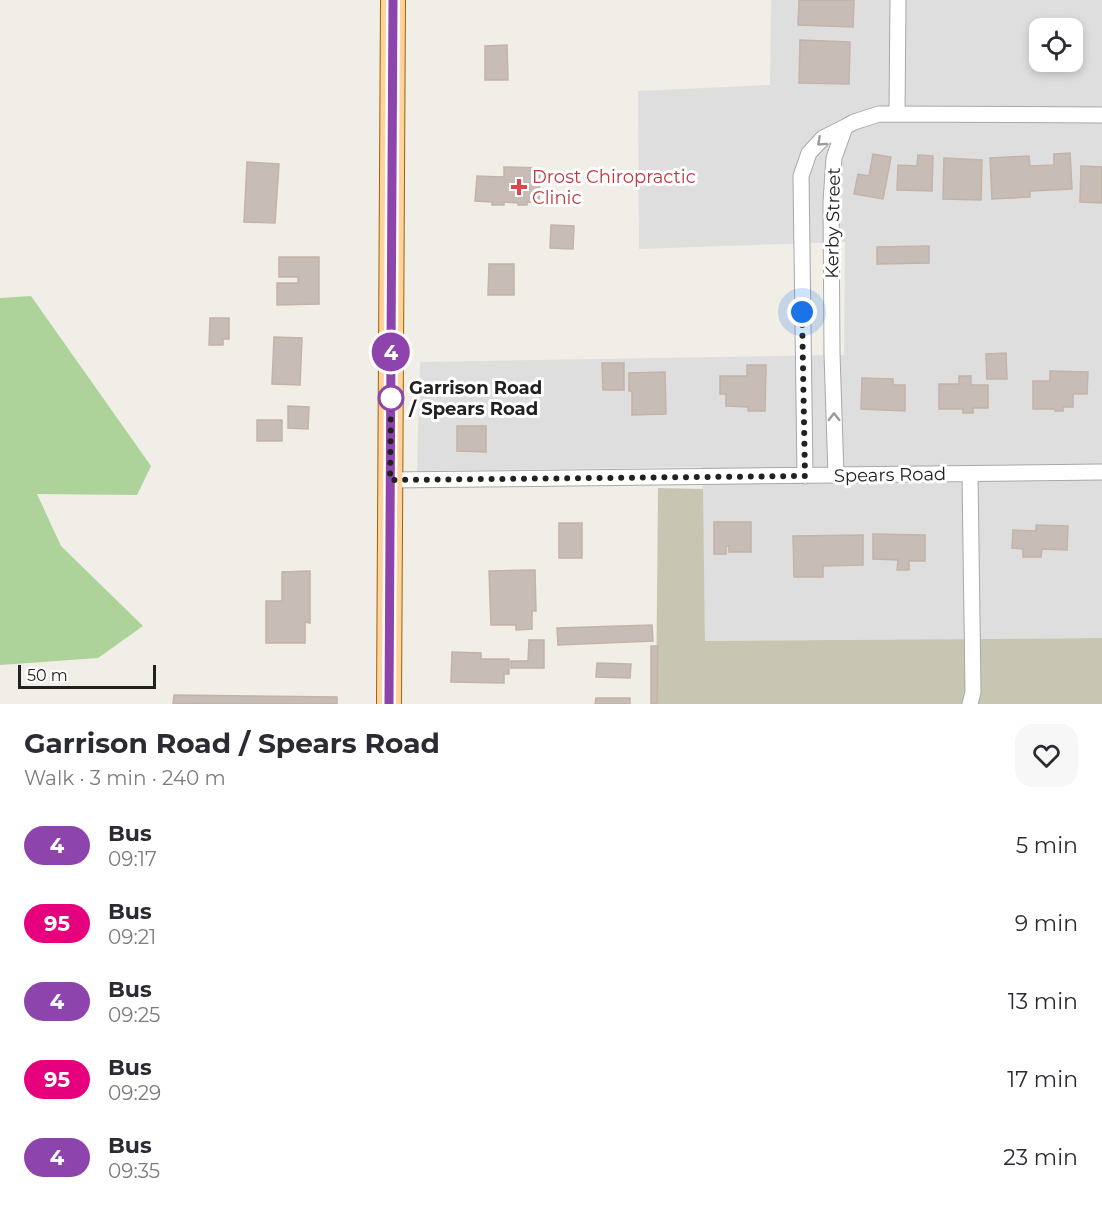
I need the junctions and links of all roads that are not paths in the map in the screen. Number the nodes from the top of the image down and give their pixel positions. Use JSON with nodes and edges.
{"nodes":[{"id":1,"x":393,"y":0,"type":"edge"},
{"id":2,"x":898,"y":0,"type":"edge"},
{"id":3,"x":897,"y":114,"type":"junction"},
{"id":4,"x":1102,"y":115,"type":"edge"},
{"id":5,"x":845,"y":127,"type":"junction"},
{"id":6,"x":1102,"y":472,"type":"edge"},
{"id":7,"x":970,"y":474,"type":"junction"},
{"id":8,"x":836,"y":475,"type":"junction"},
{"id":9,"x":805,"y":476,"type":"junction"},
{"id":10,"x":390,"y":480,"type":"junction"},
{"id":11,"x":389,"y":704,"type":"edge"},
{"id":12,"x":970,"y":704,"type":"edge"}],
"edges":[{"from":1,"to":10,"type":"main road"},
{"from":2,"to":3,"type":"street"},
{"from":3,"to":4,"type":"street"},
{"from":3,"to":5,"type":"street"},
{"from":8,"to":5,"type":"street","name":"Kerby Street","one_way":true},
{"from":5,"to":9,"type":"street","name":"Kerby Street","one_way":true},
{"from":6,"to":7,"type":"street","name":"Spears Road"},
{"from":7,"to":8,"type":"street","name":"Spears Road"},
{"from":7,"to":12,"type":"street"},
{"from":8,"to":9,"type":"street","name":"Spears Road"},
{"from":9,"to":10,"type":"street","name":"Spears Road"},
{"from":10,"to":11,"type":"main road"}]}
